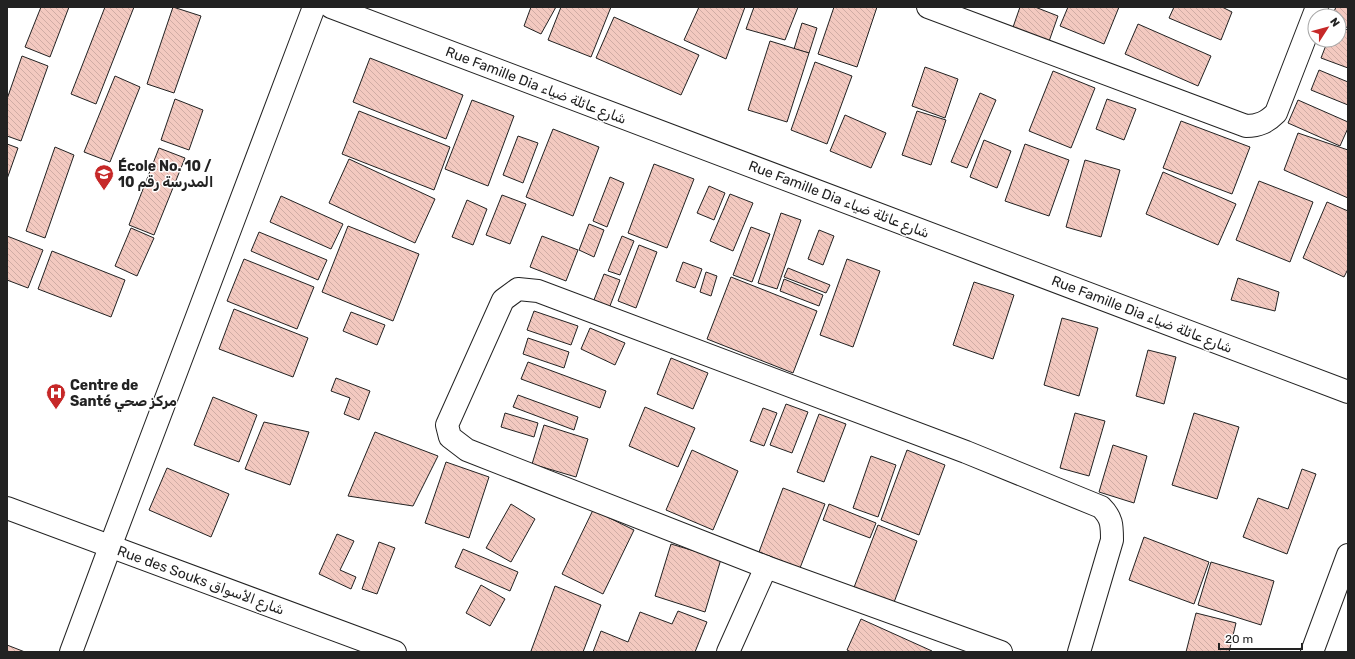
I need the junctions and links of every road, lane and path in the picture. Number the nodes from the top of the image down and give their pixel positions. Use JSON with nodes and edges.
{"nodes":[{"id":1,"x":314,"y":7,"type":"edge"},
{"id":2,"x":331,"y":7,"type":"edge"},
{"id":3,"x":928,"y":7,"type":"edge"},
{"id":4,"x":1317,"y":7,"type":"edge"},
{"id":5,"x":1348,"y":392,"type":"edge"},
{"id":6,"x":7,"y":508,"type":"edge"},
{"id":7,"x":110,"y":547,"type":"junction"},
{"id":8,"x":1348,"y":555,"type":"edge"},
{"id":9,"x":766,"y":567,"type":"junction"},
{"id":10,"x":71,"y":652,"type":"edge"},
{"id":11,"x":395,"y":652,"type":"edge"},
{"id":12,"x":728,"y":652,"type":"edge"},
{"id":13,"x":1001,"y":652,"type":"edge"},
{"id":14,"x":1079,"y":652,"type":"edge"},
{"id":15,"x":1312,"y":652,"type":"edge"}],
"edges":[{"from":1,"to":7,"type":"street"},
{"from":2,"to":5,"type":"street","name":"Rue Famille Dia شارع عائلة ضياء"},
{"from":3,"to":4,"type":"street"},
{"from":6,"to":7,"type":"street","name":"Rue des Souks شارع الأسواق"},
{"from":7,"to":10,"type":"street"},
{"from":7,"to":11,"type":"street","name":"Rue des Souks شارع الأسواق"},
{"from":8,"to":15,"type":"street"},
{"from":9,"to":12,"type":"street"},
{"from":9,"to":13,"type":"street"},
{"from":9,"to":14,"type":"street"}]}
